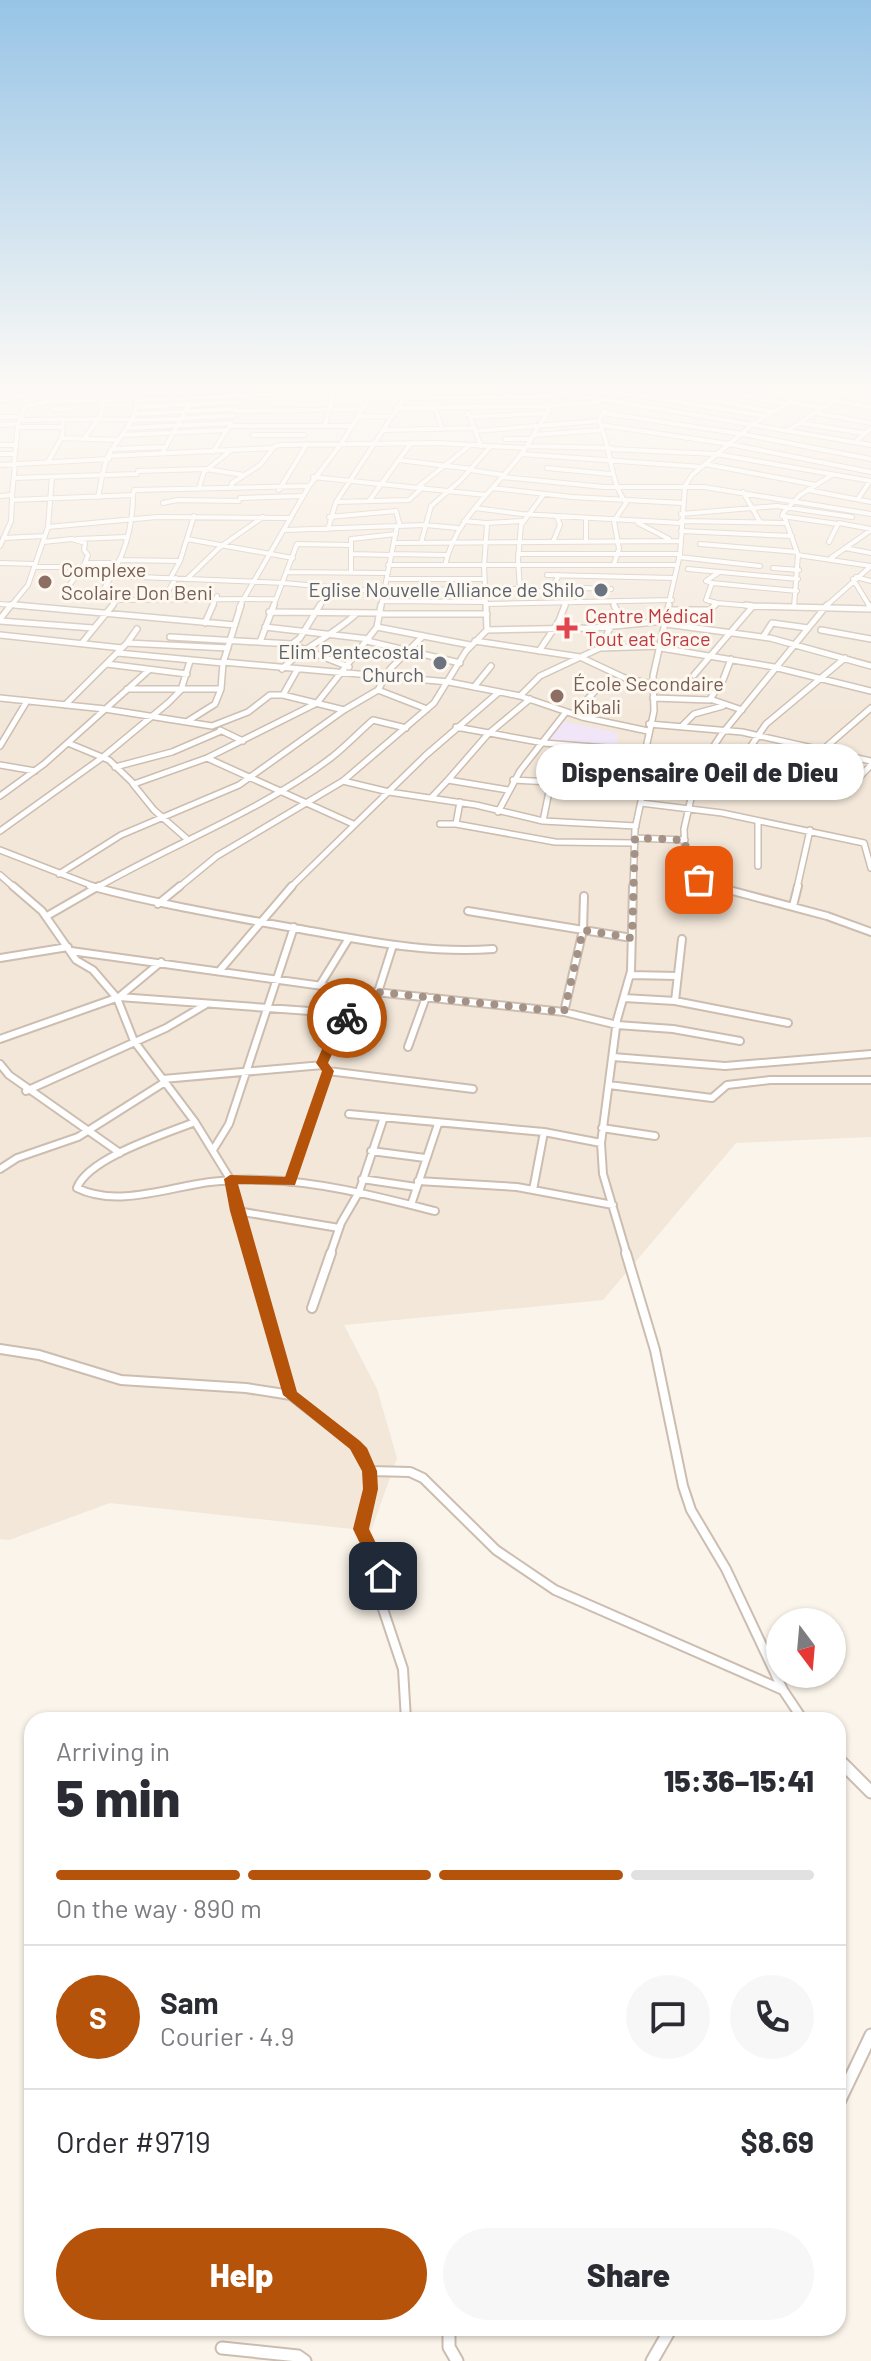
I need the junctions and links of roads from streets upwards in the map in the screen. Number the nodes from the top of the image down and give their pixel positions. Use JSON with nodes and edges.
{"nodes":[{"id":1,"x":12,"y":502,"type":"edge"},
{"id":2,"x":48,"y":502,"type":"edge"},
{"id":3,"x":134,"y":502,"type":"edge"},
{"id":4,"x":237,"y":502,"type":"edge"},
{"id":5,"x":299,"y":502,"type":"edge"},
{"id":6,"x":336,"y":502,"type":"edge"},
{"id":7,"x":406,"y":502,"type":"edge"},
{"id":8,"x":436,"y":502,"type":"edge"},
{"id":9,"x":480,"y":502,"type":"edge"},
{"id":10,"x":537,"y":502,"type":"edge"},
{"id":11,"x":624,"y":502,"type":"edge"},
{"id":12,"x":666,"y":502,"type":"edge"},
{"id":13,"x":748,"y":502,"type":"edge"},
{"id":14,"x":791,"y":502,"type":"edge"},
{"id":15,"x":800,"y":502,"type":"edge"},
{"id":16,"x":682,"y":503,"type":"joint"},
{"id":17,"x":751,"y":507,"type":"junction"},
{"id":18,"x":785,"y":507,"type":"junction"},
{"id":19,"x":475,"y":508,"type":"junction"},
{"id":20,"x":396,"y":511,"type":"junction"},
{"id":21,"x":528,"y":514,"type":"junction"},
{"id":22,"x":681,"y":514,"type":"junction"},
{"id":23,"x":871,"y":514,"type":"edge"},
{"id":24,"x":194,"y":516,"type":"junction"},
{"id":25,"x":229,"y":516,"type":"junction"},
{"id":26,"x":557,"y":516,"type":"junction"},
{"id":27,"x":782,"y":516,"type":"junction"},
{"id":28,"x":845,"y":516,"type":"junction"},
{"id":29,"x":263,"y":517,"type":"junction"},
{"id":30,"x":329,"y":517,"type":"junction"},
{"id":31,"x":852,"y":517,"type":"dead end"},
{"id":32,"x":291,"y":518,"type":"junction"},
{"id":33,"x":586,"y":518,"type":"junction"},
{"id":34,"x":133,"y":519,"type":"junction"},
{"id":35,"x":614,"y":519,"type":"junction"},
{"id":36,"x":636,"y":520,"type":"junction"},
{"id":37,"x":464,"y":521,"type":"junction"},
{"id":38,"x":523,"y":521,"type":"junction"},
{"id":39,"x":681,"y":522,"type":"junction"},
{"id":40,"x":760,"y":522,"type":"junction"},
{"id":41,"x":486,"y":523,"type":"junction"},
{"id":42,"x":785,"y":523,"type":"junction"},
{"id":43,"x":838,"y":524,"type":"junction"},
{"id":44,"x":425,"y":525,"type":"junction"},
{"id":45,"x":398,"y":526,"type":"junction"},
{"id":46,"x":48,"y":527,"type":"junction"},
{"id":47,"x":458,"y":528,"type":"junction"},
{"id":48,"x":328,"y":529,"type":"junction"},
{"id":49,"x":285,"y":530,"type":"junction"},
{"id":50,"x":871,"y":530,"type":"edge"},
{"id":51,"x":681,"y":531,"type":"junction"},
{"id":52,"x":396,"y":534,"type":"junction"},
{"id":53,"x":792,"y":536,"type":"junction"},
{"id":54,"x":126,"y":537,"type":"junction"},
{"id":55,"x":2,"y":538,"type":"edge"},
{"id":56,"x":44,"y":539,"type":"junction"},
{"id":57,"x":72,"y":539,"type":"junction"},
{"id":58,"x":187,"y":539,"type":"junction"},
{"id":59,"x":671,"y":540,"type":"junction"},
{"id":60,"x":680,"y":541,"type":"junction"},
{"id":61,"x":487,"y":542,"type":"junction"},
{"id":62,"x":519,"y":542,"type":"junction"},
{"id":63,"x":553,"y":542,"type":"junction"},
{"id":64,"x":586,"y":542,"type":"junction"},
{"id":65,"x":618,"y":542,"type":"junction"},
{"id":66,"x":829,"y":542,"type":"dead end"},
{"id":67,"x":395,"y":543,"type":"junction"},
{"id":68,"x":421,"y":543,"type":"junction"},
{"id":69,"x":449,"y":543,"type":"junction"},
{"id":70,"x":225,"y":544,"type":"junction"},
{"id":71,"x":700,"y":544,"type":"dead end"},
{"id":72,"x":351,"y":545,"type":"junction"},
{"id":73,"x":0,"y":546,"type":"edge"},
{"id":74,"x":845,"y":548,"type":"junction"},
{"id":75,"x":871,"y":553,"type":"edge"},
{"id":76,"x":269,"y":554,"type":"junction"},
{"id":77,"x":352,"y":554,"type":"junction"},
{"id":78,"x":518,"y":554,"type":"junction"},
{"id":79,"x":617,"y":554,"type":"junction"},
{"id":80,"x":798,"y":554,"type":"junction"},
{"id":81,"x":391,"y":555,"type":"junction"},
{"id":82,"x":446,"y":555,"type":"junction"},
{"id":83,"x":679,"y":556,"type":"junction"},
{"id":84,"x":293,"y":558,"type":"junction"},
{"id":85,"x":831,"y":558,"type":"junction"},
{"id":86,"x":118,"y":561,"type":"junction"},
{"id":87,"x":180,"y":561,"type":"junction"},
{"id":88,"x":843,"y":561,"type":"junction"},
{"id":89,"x":0,"y":563,"type":"edge"},
{"id":90,"x":616,"y":564,"type":"junction"},
{"id":91,"x":84,"y":565,"type":"junction"},
{"id":92,"x":388,"y":565,"type":"junction"},
{"id":93,"x":445,"y":565,"type":"junction"},
{"id":94,"x":677,"y":565,"type":"junction"},
{"id":95,"x":35,"y":566,"type":"junction"},
{"id":96,"x":484,"y":566,"type":"junction"},
{"id":97,"x":518,"y":566,"type":"junction"},
{"id":98,"x":760,"y":566,"type":"dead end"},
{"id":99,"x":871,"y":566,"type":"edge"},
{"id":100,"x":773,"y":568,"type":"dead end"},
{"id":101,"x":837,"y":568,"type":"dead end"},
{"id":102,"x":688,"y":569,"type":"dead end"},
{"id":103,"x":799,"y":570,"type":"junction"},
{"id":104,"x":720,"y":571,"type":"junction"},
{"id":105,"x":287,"y":572,"type":"junction"},
{"id":106,"x":351,"y":572,"type":"junction"},
{"id":107,"x":547,"y":575,"type":"dead end"},
{"id":108,"x":559,"y":575,"type":"junction"},
{"id":109,"x":114,"y":576,"type":"junction"},
{"id":110,"x":387,"y":576,"type":"junction"},
{"id":111,"x":174,"y":578,"type":"junction"},
{"id":112,"x":188,"y":578,"type":"junction"},
{"id":113,"x":612,"y":578,"type":"junction"},
{"id":114,"x":674,"y":578,"type":"junction"},
{"id":115,"x":855,"y":578,"type":"junction"},
{"id":116,"x":435,"y":579,"type":"junction"},
{"id":117,"x":484,"y":579,"type":"junction"},
{"id":118,"x":798,"y":579,"type":"junction"},
{"id":119,"x":871,"y":581,"type":"edge"},
{"id":120,"x":252,"y":582,"type":"junction"},
{"id":121,"x":284,"y":583,"type":"junction"},
{"id":122,"x":712,"y":583,"type":"junction"},
{"id":123,"x":553,"y":587,"type":"junction"},
{"id":124,"x":331,"y":588,"type":"junction"},
{"id":125,"x":520,"y":589,"type":"junction"},
{"id":126,"x":611,"y":589,"type":"junction"},
{"id":127,"x":433,"y":590,"type":"junction"},
{"id":128,"x":486,"y":590,"type":"junction"},
{"id":129,"x":385,"y":591,"type":"junction"},
{"id":130,"x":797,"y":591,"type":"junction"},
{"id":131,"x":217,"y":596,"type":"junction"},
{"id":132,"x":244,"y":596,"type":"junction"},
{"id":133,"x":863,"y":596,"type":"junction"},
{"id":134,"x":871,"y":596,"type":"edge"},
{"id":135,"x":75,"y":597,"type":"junction"},
{"id":136,"x":97,"y":598,"type":"junction"},
{"id":137,"x":164,"y":598,"type":"junction"},
{"id":138,"x":118,"y":599,"type":"junction"},
{"id":139,"x":275,"y":599,"type":"junction"},
{"id":140,"x":672,"y":600,"type":"junction"},
{"id":141,"x":383,"y":601,"type":"junction"},
{"id":142,"x":426,"y":602,"type":"junction"},
{"id":143,"x":612,"y":602,"type":"junction"},
{"id":144,"x":486,"y":603,"type":"junction"},
{"id":145,"x":566,"y":603,"type":"junction"},
{"id":146,"x":717,"y":603,"type":"junction"},
{"id":147,"x":0,"y":604,"type":"edge"},
{"id":148,"x":13,"y":604,"type":"junction"},
{"id":149,"x":753,"y":606,"type":"junction"},
{"id":150,"x":61,"y":607,"type":"junction"},
{"id":151,"x":794,"y":608,"type":"junction"},
{"id":152,"x":826,"y":609,"type":"junction"},
{"id":153,"x":871,"y":609,"type":"edge"},
{"id":154,"x":669,"y":610,"type":"junction"},
{"id":155,"x":269,"y":612,"type":"junction"},
{"id":156,"x":319,"y":613,"type":"junction"},
{"id":157,"x":357,"y":613,"type":"junction"},
{"id":158,"x":105,"y":614,"type":"junction"},
{"id":159,"x":380,"y":614,"type":"junction"},
{"id":160,"x":487,"y":614,"type":"junction"},
{"id":161,"x":425,"y":615,"type":"junction"},
{"id":162,"x":0,"y":620,"type":"edge"},
{"id":163,"x":184,"y":620,"type":"junction"},
{"id":164,"x":666,"y":622,"type":"junction"},
{"id":165,"x":205,"y":623,"type":"junction"},
{"id":166,"x":624,"y":624,"type":"junction"},
{"id":167,"x":235,"y":625,"type":"junction"},
{"id":168,"x":611,"y":626,"type":"junction"},
{"id":169,"x":265,"y":627,"type":"junction"},
{"id":170,"x":377,"y":627,"type":"junction"},
{"id":171,"x":93,"y":628,"type":"junction"},
{"id":172,"x":808,"y":628,"type":"junction"},
{"id":173,"x":137,"y":629,"type":"dead end"},
{"id":174,"x":556,"y":629,"type":"junction"},
{"id":175,"x":307,"y":630,"type":"junction"},
{"id":176,"x":487,"y":630,"type":"junction"},
{"id":177,"x":821,"y":630,"type":"dead end"},
{"id":178,"x":731,"y":631,"type":"junction"},
{"id":179,"x":336,"y":633,"type":"junction"},
{"id":180,"x":0,"y":635,"type":"edge"},
{"id":181,"x":423,"y":636,"type":"junction"},
{"id":182,"x":170,"y":637,"type":"junction"},
{"id":183,"x":763,"y":637,"type":"junction"},
{"id":184,"x":871,"y":639,"type":"edge"},
{"id":185,"x":230,"y":640,"type":"junction"},
{"id":186,"x":368,"y":640,"type":"junction"},
{"id":187,"x":260,"y":642,"type":"junction"},
{"id":188,"x":82,"y":643,"type":"junction"},
{"id":189,"x":472,"y":643,"type":"junction"},
{"id":190,"x":795,"y":643,"type":"junction"},
{"id":191,"x":124,"y":645,"type":"junction"},
{"id":192,"x":295,"y":645,"type":"junction"},
{"id":193,"x":161,"y":646,"type":"junction"},
{"id":194,"x":661,"y":647,"type":"junction"},
{"id":195,"x":228,"y":648,"type":"junction"},
{"id":196,"x":600,"y":648,"type":"junction"},
{"id":197,"x":283,"y":651,"type":"dead end"},
{"id":198,"x":309,"y":651,"type":"junction"},
{"id":199,"x":539,"y":651,"type":"junction"},
{"id":200,"x":118,"y":653,"type":"junction"},
{"id":201,"x":406,"y":653,"type":"junction"},
{"id":202,"x":711,"y":655,"type":"junction"},
{"id":203,"x":580,"y":657,"type":"junction"},
{"id":204,"x":845,"y":658,"type":"junction"},
{"id":205,"x":731,"y":659,"type":"junction"},
{"id":206,"x":190,"y":661,"type":"junction"},
{"id":207,"x":223,"y":662,"type":"junction"},
{"id":208,"x":460,"y":663,"type":"junction"},
{"id":209,"x":107,"y":664,"type":"junction"},
{"id":210,"x":491,"y":666,"type":"dead end"},
{"id":211,"x":871,"y":666,"type":"edge"},
{"id":212,"x":349,"y":667,"type":"junction"},
{"id":213,"x":774,"y":667,"type":"junction"},
{"id":214,"x":282,"y":669,"type":"junction"},
{"id":215,"x":149,"y":670,"type":"junction"},
{"id":216,"x":297,"y":670,"type":"junction"},
{"id":217,"x":187,"y":674,"type":"junction"},
{"id":218,"x":344,"y":674,"type":"junction"},
{"id":219,"x":387,"y":675,"type":"junction"},
{"id":220,"x":694,"y":675,"type":"dead end"},
{"id":221,"x":819,"y":679,"type":"junction"},
{"id":222,"x":449,"y":682,"type":"junction"},
{"id":223,"x":653,"y":684,"type":"junction"},
{"id":224,"x":474,"y":687,"type":"junction"},
{"id":225,"x":127,"y":689,"type":"junction"},
{"id":226,"x":221,"y":689,"type":"junction"},
{"id":227,"x":181,"y":690,"type":"junction"},
{"id":228,"x":378,"y":690,"type":"junction"},
{"id":229,"x":596,"y":690,"type":"dead end"},
{"id":230,"x":871,"y":691,"type":"edge"},
{"id":231,"x":499,"y":692,"type":"junction"},
{"id":232,"x":283,"y":695,"type":"junction"},
{"id":233,"x":520,"y":696,"type":"junction"},
{"id":234,"x":0,"y":698,"type":"edge"},
{"id":235,"x":653,"y":698,"type":"junction"},
{"id":236,"x":530,"y":699,"type":"junction"},
{"id":237,"x":710,"y":700,"type":"junction"},
{"id":238,"x":27,"y":701,"type":"junction"},
{"id":239,"x":317,"y":703,"type":"junction"},
{"id":240,"x":65,"y":705,"type":"junction"},
{"id":241,"x":725,"y":705,"type":"junction"},
{"id":242,"x":105,"y":709,"type":"junction"},
{"id":243,"x":427,"y":709,"type":"junction"},
{"id":244,"x":344,"y":710,"type":"junction"},
{"id":245,"x":742,"y":710,"type":"junction"},
{"id":246,"x":870,"y":711,"type":"edge"},
{"id":247,"x":566,"y":712,"type":"junction"},
{"id":248,"x":574,"y":714,"type":"junction"},
{"id":249,"x":150,"y":716,"type":"junction"},
{"id":250,"x":861,"y":718,"type":"junction"},
{"id":251,"x":188,"y":721,"type":"junction"},
{"id":252,"x":871,"y":721,"type":"edge"},
{"id":253,"x":212,"y":726,"type":"junction"},
{"id":254,"x":682,"y":726,"type":"junction"},
{"id":255,"x":456,"y":727,"type":"junction"},
{"id":256,"x":406,"y":728,"type":"junction"},
{"id":257,"x":649,"y":728,"type":"junction"},
{"id":258,"x":726,"y":730,"type":"junction"},
{"id":259,"x":221,"y":731,"type":"junction"},
{"id":260,"x":488,"y":734,"type":"junction"},
{"id":261,"x":758,"y":735,"type":"junction"},
{"id":262,"x":243,"y":741,"type":"junction"},
{"id":263,"x":68,"y":743,"type":"junction"},
{"id":264,"x":544,"y":743,"type":"junction"},
{"id":265,"x":0,"y":746,"type":"edge"},
{"id":266,"x":678,"y":748,"type":"dead end"},
{"id":267,"x":824,"y":749,"type":"junction"},
{"id":268,"x":645,"y":751,"type":"junction"},
{"id":269,"x":708,"y":756,"type":"junction"},
{"id":270,"x":103,"y":757,"type":"junction"},
{"id":271,"x":207,"y":758,"type":"junction"},
{"id":272,"x":871,"y":763,"type":"edge"},
{"id":273,"x":0,"y":765,"type":"edge"},
{"id":274,"x":115,"y":767,"type":"junction"},
{"id":275,"x":700,"y":769,"type":"junction"},
{"id":276,"x":35,"y":771,"type":"junction"},
{"id":277,"x":729,"y":775,"type":"junction"},
{"id":278,"x":646,"y":778,"type":"junction"},
{"id":279,"x":248,"y":779,"type":"junction"},
{"id":280,"x":448,"y":780,"type":"junction"},
{"id":281,"x":513,"y":780,"type":"junction"},
{"id":282,"x":343,"y":781,"type":"junction"},
{"id":283,"x":549,"y":781,"type":"junction"},
{"id":284,"x":133,"y":784,"type":"junction"},
{"id":285,"x":851,"y":786,"type":"dead end"},
{"id":286,"x":508,"y":790,"type":"junction"},
{"id":287,"x":389,"y":792,"type":"junction"},
{"id":288,"x":277,"y":793,"type":"junction"},
{"id":289,"x":0,"y":796,"type":"edge"},
{"id":290,"x":431,"y":798,"type":"junction"},
{"id":291,"x":460,"y":802,"type":"junction"},
{"id":292,"x":641,"y":803,"type":"junction"},
{"id":293,"x":306,"y":804,"type":"junction"},
{"id":294,"x":688,"y":808,"type":"junction"},
{"id":295,"x":498,"y":812,"type":"junction"},
{"id":296,"x":163,"y":818,"type":"junction"},
{"id":297,"x":543,"y":821,"type":"junction"},
{"id":298,"x":758,"y":821,"type":"junction"},
{"id":299,"x":353,"y":824,"type":"junction"},
{"id":300,"x":440,"y":824,"type":"dead end"},
{"id":301,"x":456,"y":824,"type":"junction"},
{"id":302,"x":636,"y":826,"type":"junction"},
{"id":303,"x":810,"y":830,"type":"junction"},
{"id":304,"x":0,"y":831,"type":"edge"},
{"id":305,"x":186,"y":838,"type":"junction"},
{"id":306,"x":635,"y":840,"type":"junction"},
{"id":307,"x":685,"y":840,"type":"junction"},
{"id":308,"x":0,"y":850,"type":"edge"},
{"id":309,"x":758,"y":866,"type":"dead end"},
{"id":310,"x":871,"y":868,"type":"edge"},
{"id":311,"x":59,"y":874,"type":"junction"},
{"id":312,"x":0,"y":875,"type":"edge"},
{"id":313,"x":8,"y":881,"type":"junction"},
{"id":314,"x":98,"y":888,"type":"junction"},
{"id":315,"x":0,"y":889,"type":"edge"},
{"id":316,"x":584,"y":896,"type":"dead end"},
{"id":317,"x":158,"y":904,"type":"junction"},
{"id":318,"x":793,"y":906,"type":"junction"},
{"id":319,"x":468,"y":911,"type":"dead end"},
{"id":320,"x":47,"y":916,"type":"junction"},
{"id":321,"x":264,"y":922,"type":"junction"},
{"id":322,"x":294,"y":927,"type":"junction"},
{"id":323,"x":583,"y":930,"type":"junction"},
{"id":324,"x":871,"y":932,"type":"edge"},
{"id":325,"x":349,"y":938,"type":"junction"},
{"id":326,"x":632,"y":938,"type":"junction"},
{"id":327,"x":682,"y":939,"type":"dead end"},
{"id":328,"x":393,"y":945,"type":"junction"},
{"id":329,"x":70,"y":949,"type":"junction"},
{"id":330,"x":493,"y":949,"type":"dead end"},
{"id":331,"x":0,"y":958,"type":"edge"},
{"id":332,"x":161,"y":962,"type":"junction"},
{"id":333,"x":221,"y":969,"type":"junction"},
{"id":334,"x":630,"y":975,"type":"junction"},
{"id":335,"x":677,"y":976,"type":"junction"},
{"id":336,"x":275,"y":979,"type":"junction"},
{"id":337,"x":320,"y":985,"type":"junction"},
{"id":338,"x":378,"y":992,"type":"junction"},
{"id":339,"x":118,"y":997,"type":"junction"},
{"id":340,"x":426,"y":997,"type":"junction"},
{"id":341,"x":624,"y":998,"type":"junction"},
{"id":342,"x":675,"y":1001,"type":"junction"},
{"id":343,"x":207,"y":1004,"type":"junction"},
{"id":344,"x":265,"y":1010,"type":"junction"},
{"id":345,"x":564,"y":1012,"type":"junction"},
{"id":346,"x":351,"y":1014,"type":"junction"},
{"id":347,"x":788,"y":1023,"type":"dead end"},
{"id":348,"x":617,"y":1025,"type":"junction"},
{"id":349,"x":0,"y":1039,"type":"edge"},
{"id":350,"x":134,"y":1041,"type":"junction"},
{"id":351,"x":740,"y":1041,"type":"dead end"},
{"id":352,"x":408,"y":1047,"type":"dead end"},
{"id":353,"x":871,"y":1054,"type":"edge"},
{"id":354,"x":613,"y":1057,"type":"junction"},
{"id":355,"x":0,"y":1064,"type":"edge"},
{"id":356,"x":326,"y":1068,"type":"junction"},
{"id":357,"x":247,"y":1070,"type":"junction"},
{"id":358,"x":164,"y":1080,"type":"junction"},
{"id":359,"x":871,"y":1080,"type":"edge"},
{"id":360,"x":609,"y":1085,"type":"junction"},
{"id":361,"x":473,"y":1089,"type":"dead end"},
{"id":362,"x":28,"y":1091,"type":"junction"},
{"id":363,"x":349,"y":1114,"type":"dead end"},
{"id":364,"x":384,"y":1117,"type":"junction"},
{"id":365,"x":195,"y":1122,"type":"junction"},
{"id":366,"x":438,"y":1124,"type":"junction"},
{"id":367,"x":602,"y":1128,"type":"junction"},
{"id":368,"x":88,"y":1131,"type":"junction"},
{"id":369,"x":544,"y":1132,"type":"junction"},
{"id":370,"x":655,"y":1136,"type":"dead end"},
{"id":371,"x":601,"y":1143,"type":"junction"},
{"id":372,"x":213,"y":1150,"type":"junction"},
{"id":373,"x":371,"y":1151,"type":"junction"},
{"id":374,"x":120,"y":1153,"type":"junction"},
{"id":375,"x":425,"y":1158,"type":"junction"},
{"id":376,"x":0,"y":1169,"type":"edge"},
{"id":377,"x":230,"y":1179,"type":"junction"},
{"id":378,"x":362,"y":1179,"type":"junction"},
{"id":379,"x":290,"y":1182,"type":"junction"},
{"id":380,"x":417,"y":1184,"type":"junction"},
{"id":381,"x":533,"y":1190,"type":"junction"},
{"id":382,"x":359,"y":1192,"type":"junction"},
{"id":383,"x":411,"y":1205,"type":"junction"},
{"id":384,"x":613,"y":1205,"type":"junction"},
{"id":385,"x":237,"y":1211,"type":"junction"},
{"id":386,"x":435,"y":1211,"type":"dead end"},
{"id":387,"x":339,"y":1228,"type":"junction"},
{"id":388,"x":312,"y":1308,"type":"dead end"},
{"id":389,"x":0,"y":1349,"type":"edge"},
{"id":390,"x":291,"y":1395,"type":"junction"},
{"id":391,"x":370,"y":1471,"type":"junction"},
{"id":392,"x":783,"y":1690,"type":"junction"},
{"id":393,"x":406,"y":1712,"type":"edge"},
{"id":394,"x":798,"y":1712,"type":"edge"},
{"id":395,"x":846,"y":1767,"type":"edge"},
{"id":396,"x":871,"y":1792,"type":"edge"},
{"id":397,"x":871,"y":2035,"type":"edge"},
{"id":398,"x":846,"y":2087,"type":"edge"},
{"id":399,"x":449,"y":2336,"type":"edge"},
{"id":400,"x":666,"y":2336,"type":"edge"},
{"id":401,"x":222,"y":2348,"type":"dead end"},
{"id":402,"x":305,"y":2361,"type":"edge"},
{"id":403,"x":457,"y":2361,"type":"edge"},
{"id":404,"x":652,"y":2361,"type":"edge"}],
"edges":[{"from":1,"to":55,"type":"street"},
{"from":2,"to":46,"type":"street"},
{"from":3,"to":34,"type":"street"},
{"from":4,"to":25,"type":"street"},
{"from":5,"to":32,"type":"street"},
{"from":6,"to":30,"type":"street"},
{"from":7,"to":20,"type":"street"},
{"from":8,"to":44,"type":"street"},
{"from":9,"to":19,"type":"street"},
{"from":10,"to":21,"type":"street"},
{"from":11,"to":35,"type":"street"},
{"from":12,"to":16,"type":"street"},
{"from":13,"to":17,"type":"street"},
{"from":14,"to":18,"type":"street"},
{"from":15,"to":23,"type":"street"},
{"from":16,"to":22,"type":"street"},
{"from":17,"to":18,"type":"street"},
{"from":17,"to":22,"type":"street"},
{"from":17,"to":40,"type":"street"},
{"from":18,"to":27,"type":"street"},
{"from":18,"to":28,"type":"street"},
{"from":19,"to":21,"type":"street"},
{"from":19,"to":37,"type":"street"},
{"from":20,"to":30,"type":"street"},
{"from":20,"to":45,"type":"street"},
{"from":21,"to":26,"type":"street"},
{"from":21,"to":38,"type":"street"},
{"from":22,"to":39,"type":"street"},
{"from":24,"to":25,"type":"street"},
{"from":24,"to":34,"type":"street"},
{"from":24,"to":58,"type":"street"},
{"from":25,"to":29,"type":"street"},
{"from":26,"to":33,"type":"street"},
{"from":26,"to":63,"type":"street"},
{"from":27,"to":42,"type":"street"},
{"from":27,"to":43,"type":"street"},
{"from":28,"to":31,"type":"street"},
{"from":28,"to":43,"type":"street"},
{"from":29,"to":32,"type":"street"},
{"from":29,"to":70,"type":"street"},
{"from":30,"to":48,"type":"street"},
{"from":32,"to":49,"type":"street"},
{"from":33,"to":35,"type":"street"},
{"from":33,"to":64,"type":"street"},
{"from":34,"to":46,"type":"street"},
{"from":34,"to":54,"type":"street"},
{"from":35,"to":36,"type":"street"},
{"from":35,"to":65,"type":"street"},
{"from":36,"to":39,"type":"street"},
{"from":36,"to":59,"type":"street"},
{"from":37,"to":41,"type":"street"},
{"from":37,"to":47,"type":"street"},
{"from":38,"to":41,"type":"street"},
{"from":38,"to":62,"type":"street"},
{"from":39,"to":40,"type":"street"},
{"from":39,"to":51,"type":"street"},
{"from":40,"to":42,"type":"street"},
{"from":41,"to":61,"type":"street"},
{"from":42,"to":53,"type":"street"},
{"from":43,"to":50,"type":"street"},
{"from":43,"to":66,"type":"street"},
{"from":44,"to":45,"type":"street"},
{"from":44,"to":47,"type":"street"},
{"from":44,"to":68,"type":"street"},
{"from":45,"to":48,"type":"street"},
{"from":45,"to":52,"type":"street"},
{"from":46,"to":56,"type":"street"},
{"from":47,"to":69,"type":"street"},
{"from":48,"to":49,"type":"street"},
{"from":49,"to":76,"type":"street"},
{"from":50,"to":74,"type":"street"},
{"from":51,"to":53,"type":"street"},
{"from":51,"to":60,"type":"street"},
{"from":52,"to":67,"type":"street"},
{"from":52,"to":72,"type":"street"},
{"from":53,"to":80,"type":"street"},
{"from":54,"to":57,"type":"street"},
{"from":54,"to":86,"type":"street"},
{"from":55,"to":56,"type":"street"},
{"from":55,"to":73,"type":"street"},
{"from":56,"to":57,"type":"street"},
{"from":56,"to":95,"type":"street"},
{"from":57,"to":91,"type":"street"},
{"from":58,"to":70,"type":"street"},
{"from":58,"to":87,"type":"street"},
{"from":59,"to":60,"type":"street"},
{"from":59,"to":65,"type":"street"},
{"from":60,"to":83,"type":"street"},
{"from":61,"to":62,"type":"street"},
{"from":61,"to":69,"type":"street"},
{"from":61,"to":96,"type":"street"},
{"from":62,"to":63,"type":"street"},
{"from":62,"to":78,"type":"street"},
{"from":63,"to":64,"type":"street"},
{"from":64,"to":65,"type":"street"},
{"from":65,"to":79,"type":"street"},
{"from":67,"to":68,"type":"street"},
{"from":67,"to":81,"type":"street"},
{"from":68,"to":69,"type":"street"},
{"from":69,"to":82,"type":"street"},
{"from":70,"to":76,"type":"street"},
{"from":70,"to":112,"type":"street"},
{"from":71,"to":80,"type":"street"},
{"from":72,"to":77,"type":"street"},
{"from":72,"to":84,"type":"street"},
{"from":74,"to":75,"type":"street"},
{"from":74,"to":85,"type":"street"},
{"from":76,"to":84,"type":"street"},
{"from":76,"to":120,"type":"street"},
{"from":77,"to":81,"type":"street"},
{"from":77,"to":106,"type":"street"},
{"from":78,"to":79,"type":"street"},
{"from":78,"to":97,"type":"street"},
{"from":79,"to":83,"type":"street"},
{"from":79,"to":90,"type":"street"},
{"from":80,"to":85,"type":"street"},
{"from":80,"to":103,"type":"street"},
{"from":81,"to":82,"type":"street"},
{"from":81,"to":92,"type":"street"},
{"from":82,"to":93,"type":"street"},
{"from":83,"to":94,"type":"street"},
{"from":83,"to":98,"type":"street"},
{"from":84,"to":105,"type":"street"},
{"from":85,"to":88,"type":"street"},
{"from":86,"to":87,"type":"street"},
{"from":86,"to":91,"type":"street"},
{"from":86,"to":109,"type":"street"},
{"from":87,"to":111,"type":"street"},
{"from":88,"to":99,"type":"street"},
{"from":88,"to":101,"type":"street"},
{"from":89,"to":95,"type":"street"},
{"from":90,"to":94,"type":"street"},
{"from":90,"to":97,"type":"street"},
{"from":90,"to":113,"type":"street"},
{"from":91,"to":95,"type":"street"},
{"from":91,"to":135,"type":"street"},
{"from":92,"to":93,"type":"street"},
{"from":92,"to":110,"type":"street"},
{"from":93,"to":96,"type":"street"},
{"from":94,"to":114,"type":"street"},
{"from":95,"to":148,"type":"street"},
{"from":96,"to":97,"type":"street"},
{"from":96,"to":117,"type":"street"},
{"from":97,"to":125,"type":"street"},
{"from":99,"to":115,"type":"street"},
{"from":100,"to":103,"type":"street"},
{"from":102,"to":104,"type":"street"},
{"from":103,"to":118,"type":"street"},
{"from":104,"to":118,"type":"street"},
{"from":104,"to":122,"type":"street"},
{"from":105,"to":106,"type":"street"},
{"from":105,"to":121,"type":"street"},
{"from":106,"to":110,"type":"street"},
{"from":107,"to":108,"type":"street"},
{"from":108,"to":113,"type":"street"},
{"from":108,"to":123,"type":"street"},
{"from":109,"to":111,"type":"street"},
{"from":109,"to":136,"type":"street"},
{"from":110,"to":116,"type":"street"},
{"from":110,"to":129,"type":"street"},
{"from":111,"to":112,"type":"street"},
{"from":111,"to":137,"type":"street"},
{"from":112,"to":120,"type":"street"},
{"from":113,"to":114,"type":"street"},
{"from":113,"to":126,"type":"street"},
{"from":114,"to":140,"type":"street"},
{"from":115,"to":119,"type":"street"},
{"from":115,"to":133,"type":"street"},
{"from":115,"to":152,"type":"street"},
{"from":116,"to":117,"type":"street"},
{"from":116,"to":127,"type":"street"},
{"from":117,"to":128,"type":"street"},
{"from":118,"to":130,"type":"street"},
{"from":120,"to":121,"type":"street"},
{"from":120,"to":132,"type":"street"},
{"from":121,"to":124,"type":"street"},
{"from":121,"to":139,"type":"street"},
{"from":122,"to":130,"type":"street"},
{"from":122,"to":146,"type":"street"},
{"from":123,"to":125,"type":"street"},
{"from":123,"to":126,"type":"street"},
{"from":124,"to":129,"type":"street"},
{"from":124,"to":156,"type":"street"},
{"from":125,"to":128,"type":"street"},
{"from":126,"to":143,"type":"street"},
{"from":127,"to":128,"type":"street"},
{"from":127,"to":129,"type":"street"},
{"from":127,"to":142,"type":"street"},
{"from":128,"to":144,"type":"street"},
{"from":129,"to":141,"type":"street"},
{"from":130,"to":151,"type":"street"},
{"from":131,"to":132,"type":"street"},
{"from":131,"to":137,"type":"street"},
{"from":131,"to":165,"type":"street"},
{"from":132,"to":139,"type":"street"},
{"from":132,"to":167,"type":"street"},
{"from":133,"to":134,"type":"street"},
{"from":133,"to":153,"type":"street"},
{"from":135,"to":136,"type":"street"},
{"from":135,"to":150,"type":"street"},
{"from":136,"to":138,"type":"street"},
{"from":137,"to":138,"type":"street"},
{"from":138,"to":158,"type":"street"},
{"from":139,"to":155,"type":"street"},
{"from":140,"to":143,"type":"street"},
{"from":140,"to":154,"type":"street"},
{"from":141,"to":142,"type":"street"},
{"from":141,"to":159,"type":"street"},
{"from":142,"to":144,"type":"street"},
{"from":142,"to":161,"type":"street"},
{"from":143,"to":145,"type":"street"},
{"from":143,"to":166,"type":"street"},
{"from":144,"to":145,"type":"street"},
{"from":144,"to":160,"type":"street"},
{"from":145,"to":174,"type":"street"},
{"from":146,"to":149,"type":"street"},
{"from":146,"to":154,"type":"street"},
{"from":147,"to":148,"type":"street"},
{"from":148,"to":150,"type":"street"},
{"from":148,"to":162,"type":"street"},
{"from":149,"to":151,"type":"street"},
{"from":149,"to":178,"type":"street"},
{"from":150,"to":158,"type":"street"},
{"from":151,"to":152,"type":"street"},
{"from":152,"to":153,"type":"street"},
{"from":152,"to":172,"type":"street"},
{"from":154,"to":164,"type":"street"},
{"from":155,"to":156,"type":"street"},
{"from":155,"to":169,"type":"street"},
{"from":156,"to":157,"type":"street"},
{"from":156,"to":175,"type":"street"},
{"from":157,"to":159,"type":"street"},
{"from":157,"to":179,"type":"street"},
{"from":158,"to":163,"type":"street"},
{"from":158,"to":171,"type":"street"},
{"from":159,"to":161,"type":"street"},
{"from":159,"to":170,"type":"street"},
{"from":160,"to":161,"type":"street"},
{"from":160,"to":176,"type":"street"},
{"from":162,"to":171,"type":"street"},
{"from":163,"to":165,"type":"street"},
{"from":163,"to":182,"type":"street"},
{"from":164,"to":166,"type":"street"},
{"from":164,"to":178,"type":"street"},
{"from":164,"to":194,"type":"street"},
{"from":165,"to":167,"type":"street"},
{"from":166,"to":168,"type":"street"},
{"from":167,"to":185,"type":"street"},
{"from":168,"to":174,"type":"street"},
{"from":168,"to":196,"type":"street"},
{"from":169,"to":175,"type":"street"},
{"from":169,"to":187,"type":"street"},
{"from":170,"to":181,"type":"street"},
{"from":170,"to":186,"type":"street"},
{"from":171,"to":188,"type":"street"},
{"from":172,"to":183,"type":"street"},
{"from":172,"to":190,"type":"street"},
{"from":173,"to":191,"type":"street"},
{"from":174,"to":176,"type":"street"},
{"from":174,"to":199,"type":"street"},
{"from":175,"to":179,"type":"street"},
{"from":175,"to":192,"type":"street"},
{"from":176,"to":189,"type":"street"},
{"from":177,"to":184,"type":"street"},
{"from":178,"to":183,"type":"street"},
{"from":178,"to":202,"type":"street"},
{"from":179,"to":186,"type":"street"},
{"from":179,"to":198,"type":"street"},
{"from":180,"to":188,"type":"street"},
{"from":181,"to":189,"type":"street"},
{"from":181,"to":201,"type":"street"},
{"from":182,"to":185,"type":"street"},
{"from":182,"to":193,"type":"street"},
{"from":183,"to":190,"type":"street"},
{"from":185,"to":187,"type":"street"},
{"from":185,"to":195,"type":"street"},
{"from":186,"to":201,"type":"street"},
{"from":186,"to":212,"type":"street"},
{"from":187,"to":192,"type":"street"},
{"from":188,"to":191,"type":"street"},
{"from":189,"to":199,"type":"street"},
{"from":189,"to":208,"type":"street"},
{"from":190,"to":204,"type":"street"},
{"from":190,"to":213,"type":"street"},
{"from":191,"to":193,"type":"street"},
{"from":191,"to":200,"type":"street"},
{"from":192,"to":197,"type":"street"},
{"from":192,"to":198,"type":"street"},
{"from":193,"to":195,"type":"street"},
{"from":194,"to":196,"type":"street"},
{"from":194,"to":202,"type":"street"},
{"from":194,"to":223,"type":"street"},
{"from":195,"to":207,"type":"street"},
{"from":196,"to":203,"type":"street"},
{"from":198,"to":212,"type":"street"},
{"from":198,"to":214,"type":"street"},
{"from":199,"to":203,"type":"street"},
{"from":200,"to":206,"type":"street"},
{"from":200,"to":209,"type":"street"},
{"from":201,"to":208,"type":"street"},
{"from":201,"to":219,"type":"street"},
{"from":202,"to":205,"type":"street"},
{"from":202,"to":220,"type":"street"},
{"from":203,"to":223,"type":"street"},
{"from":203,"to":233,"type":"street"},
{"from":204,"to":211,"type":"street"},
{"from":204,"to":221,"type":"street"},
{"from":205,"to":213,"type":"street"},
{"from":205,"to":237,"type":"street"},
{"from":206,"to":207,"type":"street"},
{"from":206,"to":217,"type":"street"},
{"from":207,"to":214,"type":"street"},
{"from":207,"to":226,"type":"street"},
{"from":208,"to":222,"type":"street"},
{"from":209,"to":215,"type":"street"},
{"from":209,"to":240,"type":"street"},
{"from":210,"to":224,"type":"street"},
{"from":212,"to":218,"type":"street"},
{"from":213,"to":221,"type":"street"},
{"from":213,"to":245,"type":"street"},
{"from":214,"to":216,"type":"street"},
{"from":215,"to":217,"type":"street"},
{"from":215,"to":225,"type":"street"},
{"from":216,"to":218,"type":"street"},
{"from":216,"to":232,"type":"street"},
{"from":217,"to":227,"type":"street"},
{"from":218,"to":219,"type":"street"},
{"from":218,"to":239,"type":"street"},
{"from":219,"to":222,"type":"street"},
{"from":219,"to":228,"type":"street"},
{"from":221,"to":230,"type":"street"},
{"from":221,"to":261,"type":"street"},
{"from":222,"to":224,"type":"street"},
{"from":222,"to":243,"type":"street"},
{"from":223,"to":235,"type":"street"},
{"from":224,"to":231,"type":"street"},
{"from":225,"to":227,"type":"street"},
{"from":225,"to":242,"type":"street"},
{"from":226,"to":227,"type":"street"},
{"from":226,"to":251,"type":"street"},
{"from":227,"to":249,"type":"street"},
{"from":228,"to":243,"type":"street"},
{"from":228,"to":244,"type":"street"},
{"from":229,"to":248,"type":"street"},
{"from":231,"to":233,"type":"street"},
{"from":231,"to":255,"type":"street"},
{"from":232,"to":239,"type":"street"},
{"from":232,"to":253,"type":"street"},
{"from":233,"to":236,"type":"street"},
{"from":234,"to":238,"type":"street"},
{"from":235,"to":237,"type":"street"},
{"from":235,"to":257,"type":"street"},
{"from":236,"to":247,"type":"street"},
{"from":236,"to":260,"type":"street"},
{"from":237,"to":241,"type":"street"},
{"from":238,"to":240,"type":"street"},
{"from":238,"to":265,"type":"street"},
{"from":239,"to":244,"type":"street"},
{"from":239,"to":262,"type":"street"},
{"from":240,"to":242,"type":"street"},
{"from":241,"to":245,"type":"street"},
{"from":241,"to":254,"type":"street"},
{"from":242,"to":249,"type":"street"},
{"from":242,"to":263,"type":"street"},
{"from":243,"to":256,"type":"street"},
{"from":244,"to":279,"type":"street"},
{"from":245,"to":258,"type":"street"},
{"from":246,"to":250,"type":"street"},
{"from":247,"to":248,"type":"street"},
{"from":247,"to":264,"type":"street"},
{"from":248,"to":257,"type":"street"},
{"from":249,"to":251,"type":"street"},
{"from":249,"to":270,"type":"street"},
{"from":250,"to":252,"type":"street"},
{"from":250,"to":267,"type":"street"},
{"from":251,"to":253,"type":"street"},
{"from":253,"to":259,"type":"street"},
{"from":254,"to":257,"type":"street"},
{"from":254,"to":258,"type":"street"},
{"from":255,"to":260,"type":"street"},
{"from":255,"to":287,"type":"street"},
{"from":256,"to":282,"type":"street"},
{"from":256,"to":288,"type":"street"},
{"from":257,"to":268,"type":"street"},
{"from":258,"to":261,"type":"street"},
{"from":258,"to":269,"type":"street"},
{"from":259,"to":262,"type":"street"},
{"from":259,"to":274,"type":"street"},
{"from":260,"to":264,"type":"street"},
{"from":260,"to":280,"type":"street"},
{"from":261,"to":267,"type":"street"},
{"from":261,"to":277,"type":"street"},
{"from":262,"to":271,"type":"street"},
{"from":263,"to":270,"type":"street"},
{"from":263,"to":276,"type":"street"},
{"from":264,"to":268,"type":"street"},
{"from":264,"to":281,"type":"street"},
{"from":266,"to":269,"type":"street"},
{"from":267,"to":272,"type":"street"},
{"from":267,"to":277,"type":"street"},
{"from":268,"to":278,"type":"street"},
{"from":269,"to":275,"type":"street"},
{"from":270,"to":274,"type":"street"},
{"from":270,"to":304,"type":"street"},
{"from":271,"to":279,"type":"street"},
{"from":271,"to":284,"type":"street"},
{"from":272,"to":285,"type":"street"},
{"from":273,"to":276,"type":"street"},
{"from":274,"to":284,"type":"street"},
{"from":275,"to":277,"type":"street"},
{"from":275,"to":294,"type":"street"},
{"from":276,"to":289,"type":"street"},
{"from":278,"to":283,"type":"street"},
{"from":278,"to":292,"type":"street"},
{"from":279,"to":288,"type":"street"},
{"from":279,"to":296,"type":"street"},
{"from":280,"to":286,"type":"street"},
{"from":280,"to":290,"type":"street"},
{"from":281,"to":283,"type":"street"},
{"from":281,"to":286,"type":"street"},
{"from":282,"to":287,"type":"street"},
{"from":282,"to":293,"type":"street"},
{"from":283,"to":297,"type":"street"},
{"from":284,"to":296,"type":"street"},
{"from":286,"to":295,"type":"street"},
{"from":287,"to":290,"type":"street"},
{"from":287,"to":299,"type":"street"},
{"from":288,"to":293,"type":"street"},
{"from":288,"to":305,"type":"street"},
{"from":290,"to":291,"type":"street"},
{"from":291,"to":295,"type":"street"},
{"from":291,"to":301,"type":"street"},
{"from":292,"to":294,"type":"street"},
{"from":292,"to":302,"type":"street"},
{"from":293,"to":299,"type":"street"},
{"from":293,"to":317,"type":"street"},
{"from":294,"to":298,"type":"street"},
{"from":294,"to":307,"type":"street"},
{"from":295,"to":297,"type":"street"},
{"from":296,"to":305,"type":"street"},
{"from":296,"to":311,"type":"street"},
{"from":297,"to":302,"type":"street"},
{"from":298,"to":303,"type":"street"},
{"from":298,"to":309,"type":"street"},
{"from":299,"to":321,"type":"street"},
{"from":300,"to":301,"type":"street"},
{"from":301,"to":306,"type":"street"},
{"from":302,"to":306,"type":"street"},
{"from":303,"to":310,"type":"street"},
{"from":303,"to":318,"type":"street"},
{"from":305,"to":314,"type":"street"},
{"from":306,"to":307,"type":"street"},
{"from":306,"to":326,"type":"street"},
{"from":307,"to":318,"type":"street"},
{"from":308,"to":311,"type":"street"},
{"from":311,"to":314,"type":"street"},
{"from":312,"to":313,"type":"street"},
{"from":313,"to":315,"type":"street"},
{"from":313,"to":320,"type":"street"},
{"from":314,"to":317,"type":"street"},
{"from":314,"to":320,"type":"street"},
{"from":316,"to":323,"type":"street"},
{"from":317,"to":321,"type":"street"},
{"from":318,"to":324,"type":"street"},
{"from":319,"to":323,"type":"street"},
{"from":320,"to":329,"type":"street"},
{"from":321,"to":322,"type":"street"},
{"from":321,"to":333,"type":"street"},
{"from":322,"to":325,"type":"street"},
{"from":322,"to":336,"type":"street"},
{"from":323,"to":326,"type":"street"},
{"from":323,"to":345,"type":"street"},
{"from":325,"to":328,"type":"street"},
{"from":325,"to":337,"type":"street"},
{"from":326,"to":334,"type":"street"},
{"from":327,"to":335,"type":"street"},
{"from":328,"to":330,"type":"street"},
{"from":328,"to":338,"type":"street"},
{"from":329,"to":331,"type":"street"},
{"from":329,"to":332,"type":"street"},
{"from":329,"to":339,"type":"street"},
{"from":332,"to":333,"type":"street"},
{"from":332,"to":339,"type":"street"},
{"from":333,"to":336,"type":"street"},
{"from":334,"to":335,"type":"street"},
{"from":334,"to":341,"type":"street"},
{"from":335,"to":342,"type":"street"},
{"from":336,"to":337,"type":"street"},
{"from":336,"to":344,"type":"street"},
{"from":337,"to":338,"type":"street"},
{"from":338,"to":340,"type":"street"},
{"from":338,"to":346,"type":"street"},
{"from":339,"to":343,"type":"street"},
{"from":339,"to":349,"type":"street"},
{"from":339,"to":350,"type":"street"},
{"from":340,"to":345,"type":"street"},
{"from":340,"to":352,"type":"street"},
{"from":341,"to":342,"type":"street"},
{"from":341,"to":348,"type":"street"},
{"from":342,"to":347,"type":"street"},
{"from":343,"to":344,"type":"street"},
{"from":343,"to":350,"type":"street"},
{"from":344,"to":346,"type":"street"},
{"from":344,"to":357,"type":"street"},
{"from":345,"to":348,"type":"street"},
{"from":346,"to":356,"type":"street"},
{"from":348,"to":351,"type":"street"},
{"from":348,"to":354,"type":"street"},
{"from":350,"to":358,"type":"street"},
{"from":350,"to":362,"type":"street"},
{"from":353,"to":354,"type":"street"},
{"from":354,"to":360,"type":"street"},
{"from":355,"to":362,"type":"street"},
{"from":356,"to":357,"type":"street"},
{"from":356,"to":361,"type":"street"},
{"from":356,"to":379,"type":"street"},
{"from":357,"to":358,"type":"street"},
{"from":357,"to":372,"type":"street"},
{"from":358,"to":365,"type":"street"},
{"from":358,"to":368,"type":"street"},
{"from":359,"to":360,"type":"street"},
{"from":360,"to":367,"type":"street"},
{"from":362,"to":368,"type":"street"},
{"from":363,"to":364,"type":"street"},
{"from":364,"to":366,"type":"street"},
{"from":364,"to":373,"type":"street"},
{"from":365,"to":372,"type":"street"},
{"from":365,"to":374,"type":"street"},
{"from":366,"to":369,"type":"street"},
{"from":366,"to":375,"type":"street"},
{"from":367,"to":370,"type":"street"},
{"from":367,"to":371,"type":"street"},
{"from":368,"to":374,"type":"street"},
{"from":368,"to":376,"type":"street"},
{"from":369,"to":371,"type":"street"},
{"from":369,"to":381,"type":"street"},
{"from":371,"to":384,"type":"street"},
{"from":372,"to":377,"type":"street"},
{"from":373,"to":375,"type":"street"},
{"from":373,"to":378,"type":"street"},
{"from":374,"to":377,"type":"street"},
{"from":375,"to":380,"type":"street"},
{"from":377,"to":379,"type":"street"},
{"from":377,"to":385,"type":"street"},
{"from":378,"to":380,"type":"street"},
{"from":378,"to":382,"type":"street"},
{"from":379,"to":382,"type":"street"},
{"from":380,"to":381,"type":"street"},
{"from":380,"to":383,"type":"street"},
{"from":381,"to":384,"type":"street"},
{"from":382,"to":383,"type":"street"},
{"from":382,"to":387,"type":"street"},
{"from":383,"to":386,"type":"street"},
{"from":384,"to":392,"type":"street"},
{"from":385,"to":387,"type":"street"},
{"from":385,"to":390,"type":"street"},
{"from":387,"to":388,"type":"street"},
{"from":389,"to":390,"type":"street"},
{"from":390,"to":391,"type":"street"},
{"from":391,"to":392,"type":"street"},
{"from":391,"to":393,"type":"street"},
{"from":392,"to":394,"type":"street"},
{"from":395,"to":396,"type":"street"},
{"from":397,"to":398,"type":"street"},
{"from":399,"to":403,"type":"street"},
{"from":400,"to":404,"type":"street"},
{"from":401,"to":402,"type":"street"}]}
